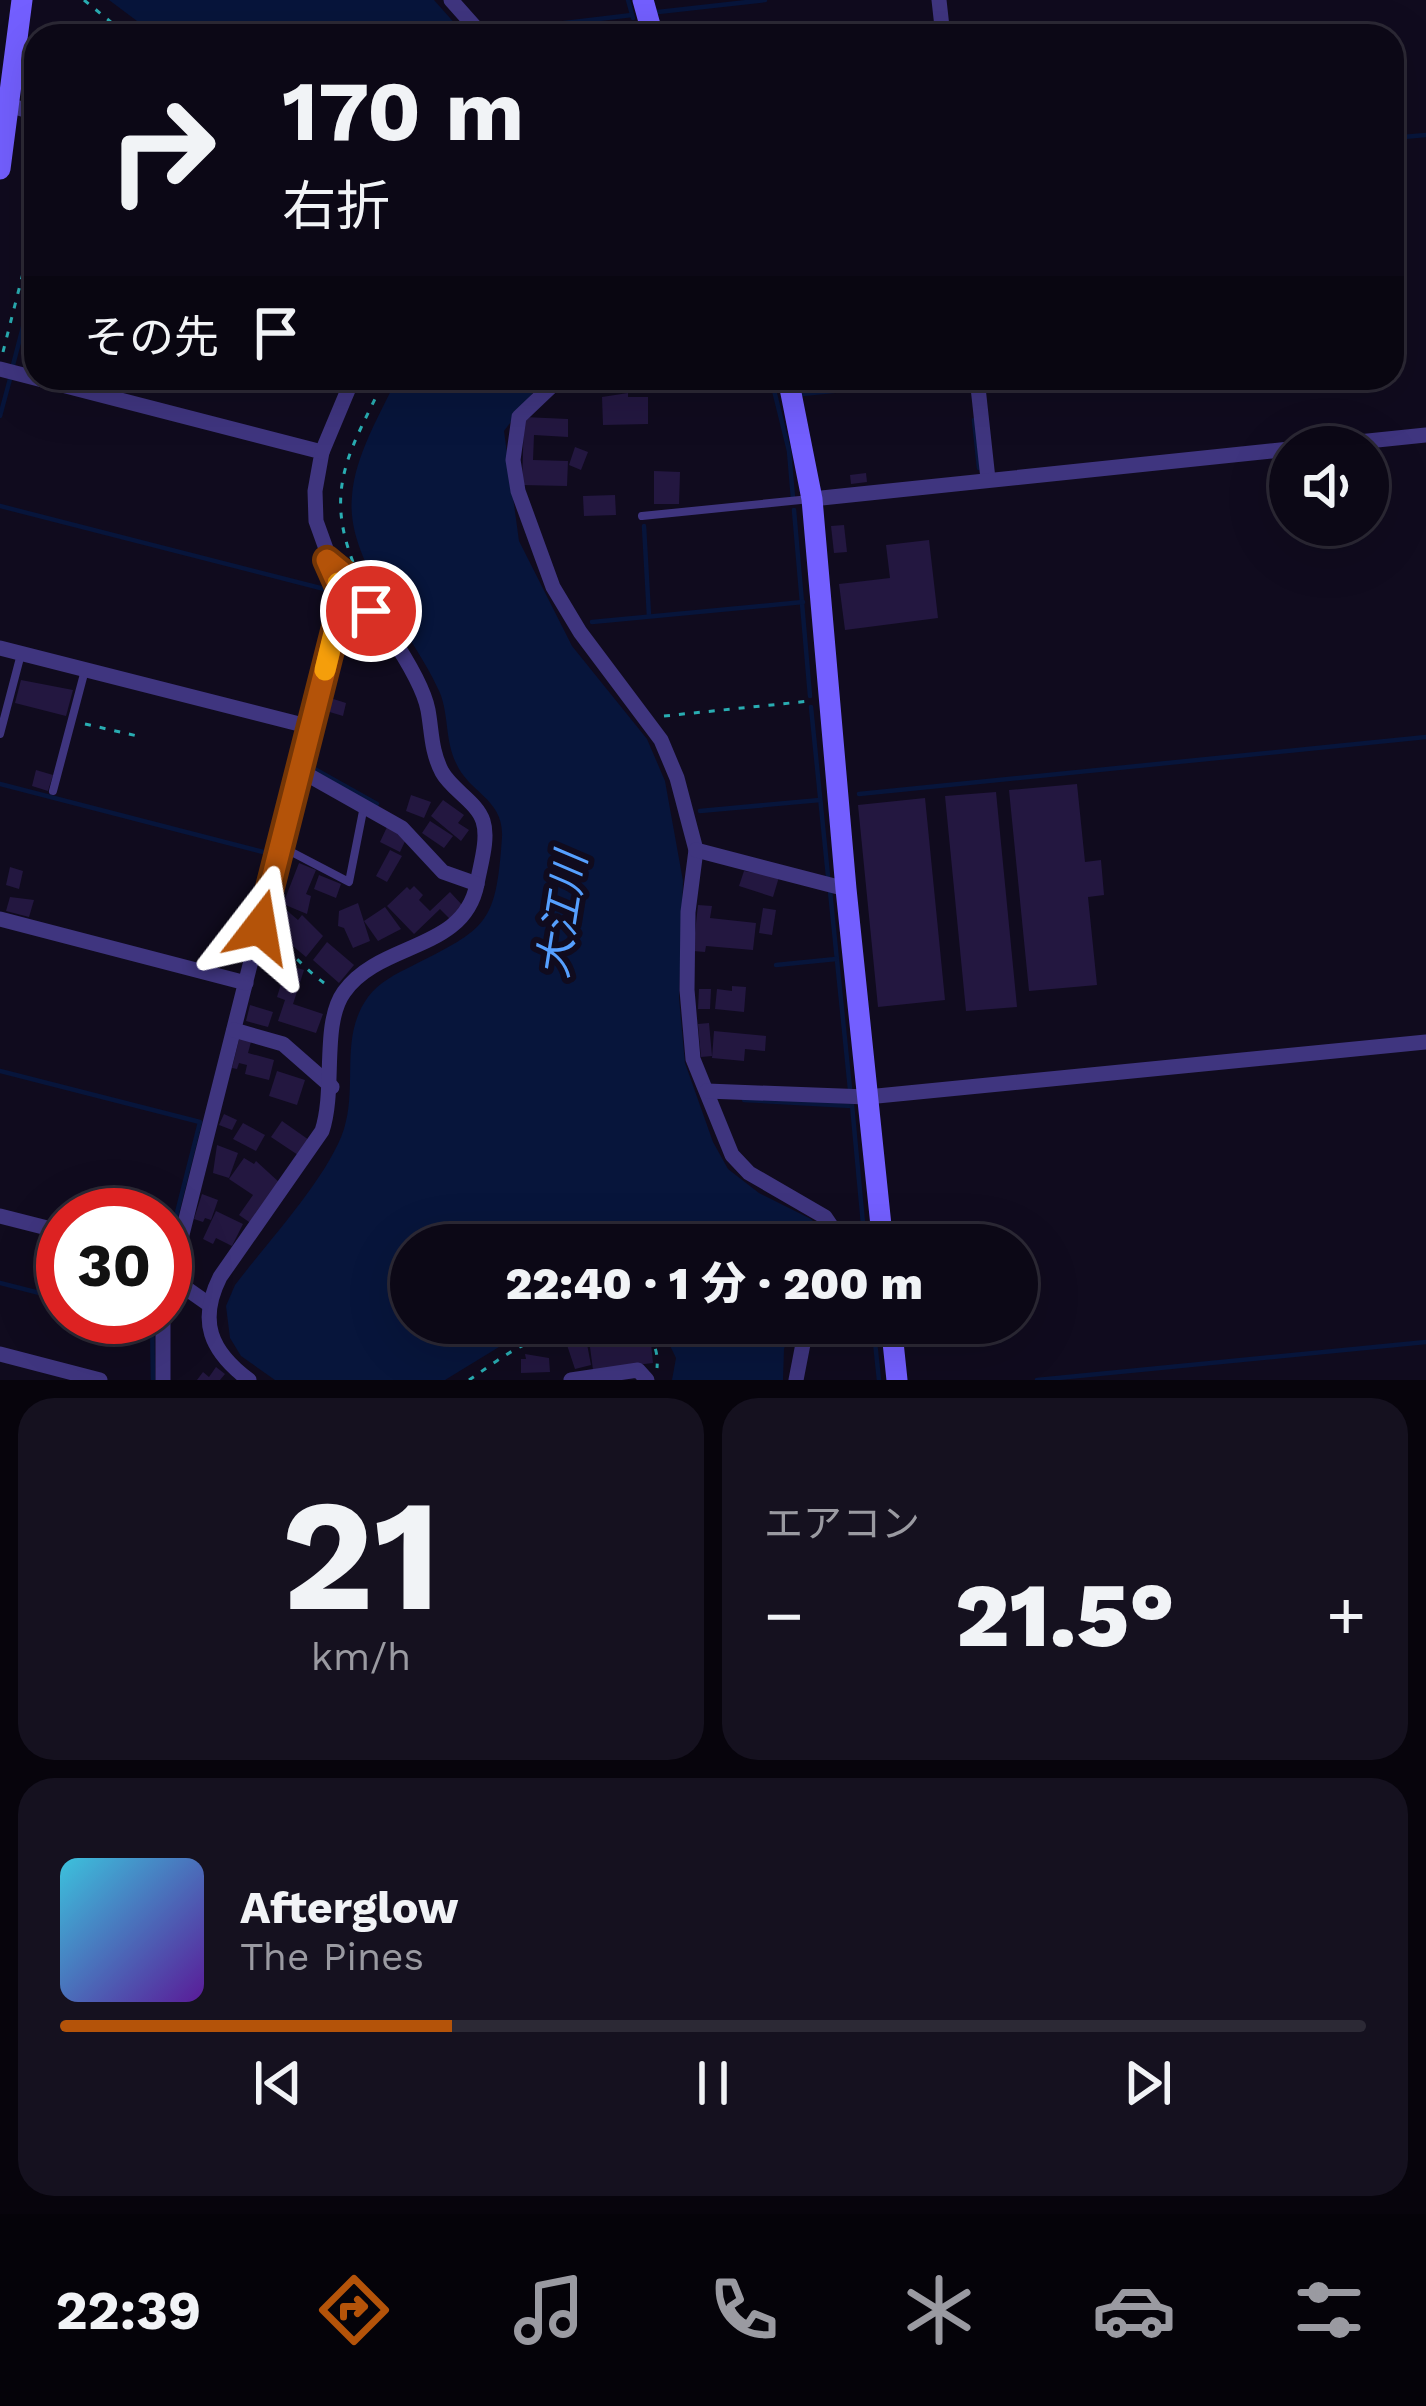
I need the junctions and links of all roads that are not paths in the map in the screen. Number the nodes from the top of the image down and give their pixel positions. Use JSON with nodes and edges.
{"nodes":[{"id":1,"x":22,"y":0,"type":"edge"},
{"id":2,"x":451,"y":0,"type":"edge"},
{"id":3,"x":472,"y":24,"type":"edge"},
{"id":4,"x":6,"y":79,"type":"edge"},
{"id":5,"x":8,"y":105,"type":"junction"},
{"id":6,"x":24,"y":110,"type":"edge"},
{"id":7,"x":0,"y":170,"type":"edge"},
{"id":8,"x":87,"y":390,"type":"edge"},
{"id":9,"x":348,"y":390,"type":"edge"},
{"id":10,"x":547,"y":390,"type":"edge"},
{"id":11,"x":790,"y":390,"type":"edge"},
{"id":12,"x":978,"y":390,"type":"edge"},
{"id":13,"x":1426,"y":435,"type":"edge"},
{"id":14,"x":1389,"y":439,"type":"edge"},
{"id":15,"x":1269,"y":451,"type":"edge"},
{"id":16,"x":322,"y":452,"type":"junction"},
{"id":17,"x":988,"y":479,"type":"junction"},
{"id":18,"x":812,"y":499,"type":"junction"},
{"id":19,"x":642,"y":516,"type":"dead end"},
{"id":20,"x":327,"y":560,"type":"junction"},
{"id":21,"x":0,"y":648,"type":"edge"},
{"id":22,"x":22,"y":653,"type":"junction"},
{"id":23,"x":85,"y":669,"type":"junction"},
{"id":24,"x":311,"y":727,"type":"junction"},
{"id":25,"x":0,"y":734,"type":"edge"},
{"id":26,"x":301,"y":771,"type":"junction"},
{"id":27,"x":53,"y":791,"type":"dead end"},
{"id":28,"x":364,"y":806,"type":"junction"},
{"id":29,"x":280,"y":846,"type":"junction"},
{"id":30,"x":696,"y":850,"type":"junction"},
{"id":31,"x":477,"y":884,"type":"junction"},
{"id":32,"x":846,"y":889,"type":"junction"},
{"id":33,"x":0,"y":919,"type":"edge"},
{"id":34,"x":246,"y":982,"type":"junction"},
{"id":35,"x":234,"y":1030,"type":"junction"},
{"id":36,"x":1426,"y":1042,"type":"edge"},
{"id":37,"x":332,"y":1087,"type":"junction"},
{"id":38,"x":707,"y":1091,"type":"junction"},
{"id":39,"x":867,"y":1097,"type":"junction"},
{"id":40,"x":191,"y":1188,"type":"edge"},
{"id":41,"x":0,"y":1216,"type":"edge"},
{"id":42,"x":830,"y":1224,"type":"edge"},
{"id":43,"x":882,"y":1224,"type":"edge"},
{"id":44,"x":36,"y":1225,"type":"edge"},
{"id":45,"x":192,"y":1288,"type":"edge"},
{"id":46,"x":207,"y":1303,"type":"junction"},
{"id":47,"x":163,"y":1344,"type":"edge"},
{"id":48,"x":803,"y":1344,"type":"edge"},
{"id":49,"x":893,"y":1344,"type":"edge"},
{"id":50,"x":0,"y":1354,"type":"edge"},
{"id":51,"x":652,"y":1378,"type":"edge"},
{"id":52,"x":577,"y":1379,"type":"edge"},
{"id":53,"x":100,"y":1380,"type":"edge"},
{"id":54,"x":163,"y":1380,"type":"edge"},
{"id":55,"x":249,"y":1380,"type":"edge"},
{"id":56,"x":796,"y":1380,"type":"edge"},
{"id":57,"x":897,"y":1380,"type":"edge"}],
"edges":[{"from":1,"to":4,"type":"street"},
{"from":2,"to":3,"type":"street"},
{"from":4,"to":5,"type":"street"},
{"from":5,"to":6,"type":"street"},
{"from":5,"to":7,"type":"street"},
{"from":8,"to":16,"type":"street"},
{"from":9,"to":16,"type":"street"},
{"from":10,"to":30,"type":"street"},
{"from":11,"to":18,"type":"street"},
{"from":12,"to":17,"type":"street"},
{"from":13,"to":14,"type":"street"},
{"from":15,"to":17,"type":"street"},
{"from":16,"to":20,"type":"street"},
{"from":17,"to":18,"type":"street"},
{"from":18,"to":19,"type":"lane"},
{"from":18,"to":32,"type":"street"},
{"from":20,"to":24,"type":"street"},
{"from":20,"to":31,"type":"street"},
{"from":21,"to":22,"type":"street"},
{"from":22,"to":23,"type":"street"},
{"from":22,"to":25,"type":"lane"},
{"from":23,"to":24,"type":"street"},
{"from":23,"to":27,"type":"lane"},
{"from":24,"to":26,"type":"street"},
{"from":26,"to":28,"type":"street"},
{"from":26,"to":29,"type":"street"},
{"from":28,"to":29,"type":"lane"},
{"from":28,"to":31,"type":"street"},
{"from":29,"to":34,"type":"street"},
{"from":30,"to":32,"type":"street"},
{"from":30,"to":38,"type":"street"},
{"from":31,"to":37,"type":"street"},
{"from":32,"to":39,"type":"street"},
{"from":33,"to":34,"type":"street"},
{"from":34,"to":35,"type":"street"},
{"from":35,"to":37,"type":"street"},
{"from":35,"to":40,"type":"street"},
{"from":36,"to":39,"type":"street"},
{"from":37,"to":46,"type":"street"},
{"from":38,"to":39,"type":"street"},
{"from":38,"to":42,"type":"street"},
{"from":39,"to":43,"type":"street"},
{"from":41,"to":44,"type":"street"},
{"from":45,"to":46,"type":"street"},
{"from":46,"to":55,"type":"street"},
{"from":47,"to":54,"type":"street"},
{"from":48,"to":56,"type":"street"},
{"from":49,"to":57,"type":"street"},
{"from":50,"to":53,"type":"street"},
{"from":51,"to":52,"type":"street"}]}
